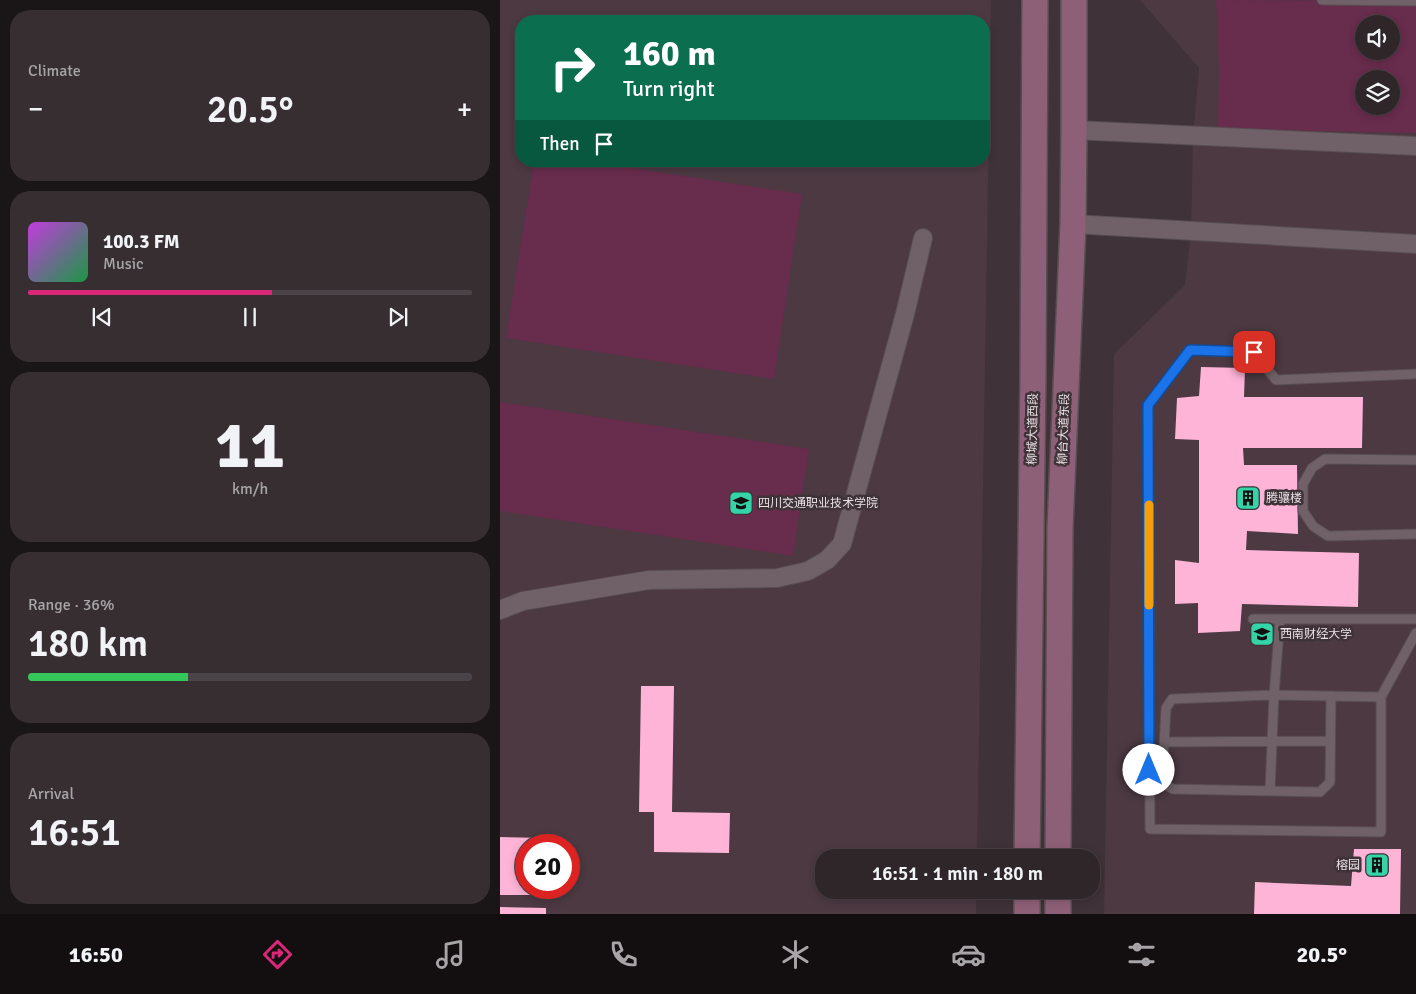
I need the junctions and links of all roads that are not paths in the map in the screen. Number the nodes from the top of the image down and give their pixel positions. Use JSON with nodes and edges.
{"nodes":[{"id":1,"x":1035,"y":0,"type":"edge"},
{"id":2,"x":1074,"y":0,"type":"edge"},
{"id":3,"x":1322,"y":0,"type":"edge"},
{"id":4,"x":1380,"y":0,"type":"edge"},
{"id":5,"x":1416,"y":2,"type":"edge"},
{"id":6,"x":1074,"y":130,"type":"junction"},
{"id":7,"x":1416,"y":146,"type":"edge"},
{"id":8,"x":1073,"y":224,"type":"junction"},
{"id":9,"x":923,"y":238,"type":"dead end"},
{"id":10,"x":1416,"y":244,"type":"edge"},
{"id":11,"x":1416,"y":374,"type":"edge"},
{"id":12,"x":1416,"y":460,"type":"edge"},
{"id":13,"x":1416,"y":534,"type":"edge"},
{"id":14,"x":500,"y":610,"type":"edge"},
{"id":15,"x":1253,"y":619,"type":"dead end"},
{"id":16,"x":1280,"y":619,"type":"junction"},
{"id":17,"x":1416,"y":619,"type":"edge"},
{"id":18,"x":1416,"y":633,"type":"edge"},
{"id":19,"x":1274,"y":695,"type":"junction"},
{"id":20,"x":1331,"y":696,"type":"junction"},
{"id":21,"x":1381,"y":697,"type":"junction"},
{"id":22,"x":1330,"y":741,"type":"junction"},
{"id":23,"x":1164,"y":742,"type":"junction"},
{"id":24,"x":1272,"y":742,"type":"junction"},
{"id":25,"x":1270,"y":791,"type":"junction"},
{"id":26,"x":1027,"y":849,"type":"edge"},
{"id":27,"x":1058,"y":849,"type":"edge"},
{"id":28,"x":1027,"y":899,"type":"edge"},
{"id":29,"x":1058,"y":899,"type":"edge"},
{"id":30,"x":1027,"y":914,"type":"edge"},
{"id":31,"x":1058,"y":914,"type":"edge"}],
"edges":[{"from":1,"to":26,"type":"main road","name":"柳城大道西段"},
{"from":2,"to":6,"type":"main road","name":"柳台大道东段"},
{"from":3,"to":4,"type":"lane"},
{"from":4,"to":5,"type":"lane"},
{"from":6,"to":7,"type":"street"},
{"from":6,"to":8,"type":"main road","name":"柳台大道东段"},
{"from":8,"to":10,"type":"street"},
{"from":8,"to":27,"type":"main road","name":"柳台大道东段"},
{"from":9,"to":14,"type":"street"},
{"from":11,"to":21,"type":"lane"},
{"from":12,"to":13,"type":"lane"},
{"from":15,"to":16,"type":"lane"},
{"from":16,"to":17,"type":"lane"},
{"from":16,"to":19,"type":"lane"},
{"from":18,"to":21,"type":"lane"},
{"from":19,"to":20,"type":"lane"},
{"from":19,"to":23,"type":"lane"},
{"from":19,"to":24,"type":"lane"},
{"from":20,"to":21,"type":"lane"},
{"from":20,"to":22,"type":"lane"},
{"from":22,"to":24,"type":"lane"},
{"from":22,"to":25,"type":"lane"},
{"from":23,"to":24,"type":"lane"},
{"from":23,"to":25,"type":"lane"},
{"from":24,"to":25,"type":"lane"},
{"from":28,"to":30,"type":"main road"},
{"from":29,"to":31,"type":"main road"}]}
